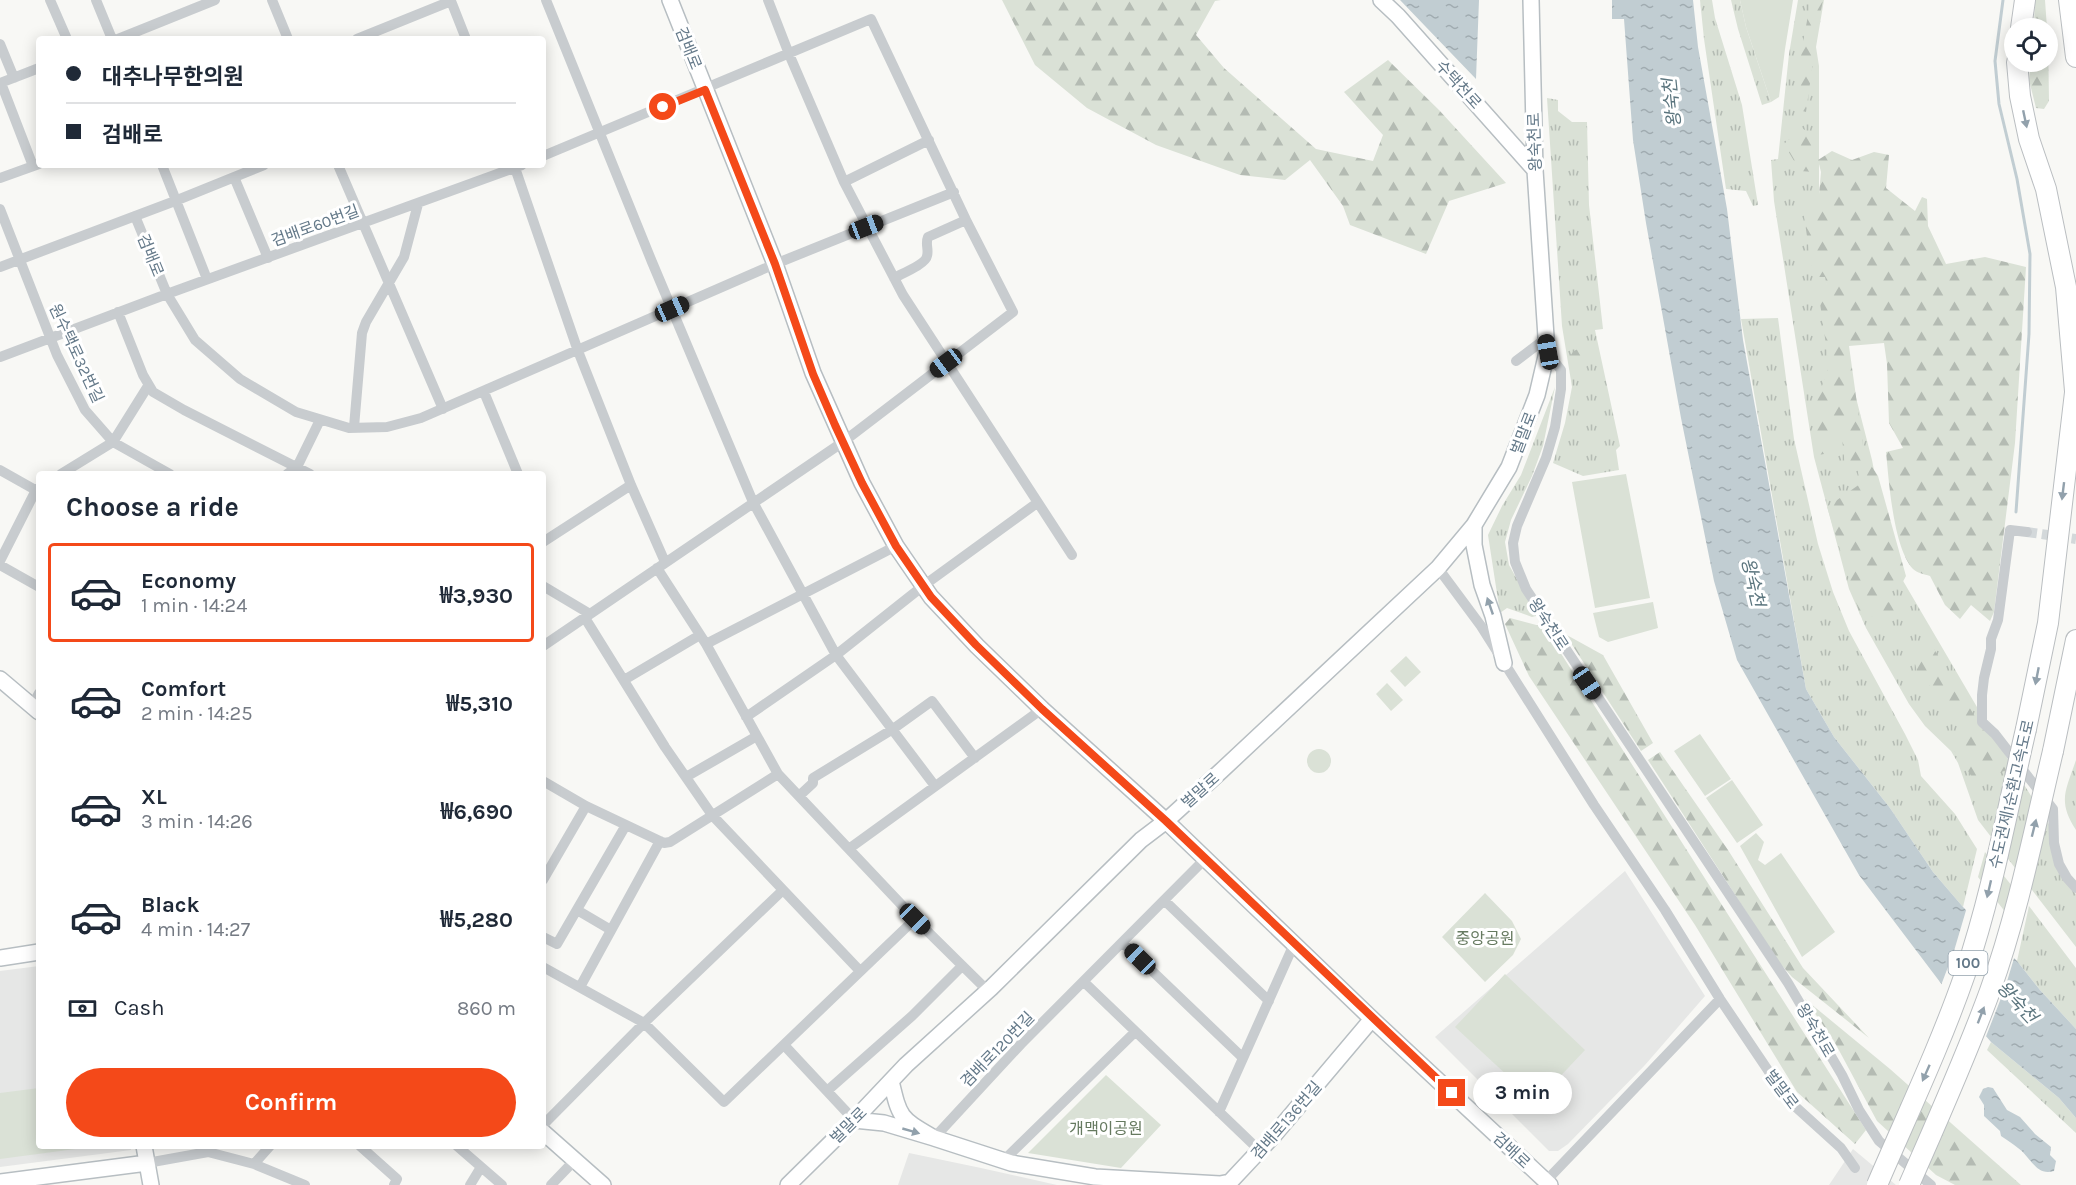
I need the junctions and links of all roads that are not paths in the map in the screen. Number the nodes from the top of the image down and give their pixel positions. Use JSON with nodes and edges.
{"nodes":[{"id":1,"x":50,"y":0,"type":"edge"},
{"id":2,"x":96,"y":0,"type":"edge"},
{"id":3,"x":215,"y":0,"type":"edge"},
{"id":4,"x":272,"y":0,"type":"edge"},
{"id":5,"x":452,"y":0,"type":"edge"},
{"id":6,"x":546,"y":0,"type":"edge"},
{"id":7,"x":670,"y":0,"type":"edge"},
{"id":8,"x":768,"y":0,"type":"edge"},
{"id":9,"x":1381,"y":0,"type":"edge"},
{"id":10,"x":1531,"y":0,"type":"edge"},
{"id":11,"x":2025,"y":0,"type":"edge"},
{"id":12,"x":2069,"y":0,"type":"edge"},
{"id":13,"x":2022,"y":18,"type":"edge"},
{"id":14,"x":66,"y":36,"type":"edge"},
{"id":15,"x":111,"y":36,"type":"edge"},
{"id":16,"x":125,"y":36,"type":"edge"},
{"id":17,"x":287,"y":36,"type":"edge"},
{"id":18,"x":364,"y":36,"type":"edge"},
{"id":19,"x":465,"y":36,"type":"edge"},
{"id":20,"x":0,"y":44,"type":"edge"},
{"id":21,"x":789,"y":54,"type":"junction"},
{"id":22,"x":2076,"y":57,"type":"edge"},
{"id":23,"x":36,"y":69,"type":"edge"},
{"id":24,"x":2018,"y":72,"type":"edge"},
{"id":25,"x":14,"y":78,"type":"junction"},
{"id":26,"x":0,"y":83,"type":"edge"},
{"id":27,"x":705,"y":90,"type":"junction"},
{"id":28,"x":600,"y":133,"type":"junction"},
{"id":29,"x":930,"y":140,"type":"junction"},
{"id":30,"x":546,"y":155,"type":"edge"},
{"id":31,"x":36,"y":165,"type":"edge"},
{"id":32,"x":163,"y":168,"type":"edge"},
{"id":33,"x":256,"y":168,"type":"edge"},
{"id":34,"x":339,"y":168,"type":"edge"},
{"id":35,"x":512,"y":168,"type":"edge"},
{"id":36,"x":518,"y":168,"type":"edge"},
{"id":37,"x":1535,"y":170,"type":"junction"},
{"id":38,"x":234,"y":177,"type":"junction"},
{"id":39,"x":0,"y":178,"type":"edge"},
{"id":40,"x":844,"y":182,"type":"junction"},
{"id":41,"x":954,"y":192,"type":"junction"},
{"id":42,"x":175,"y":201,"type":"junction"},
{"id":43,"x":418,"y":204,"type":"junction"},
{"id":44,"x":0,"y":209,"type":"edge"},
{"id":45,"x":135,"y":216,"type":"junction"},
{"id":46,"x":966,"y":220,"type":"junction"},
{"id":47,"x":362,"y":224,"type":"junction"},
{"id":48,"x":866,"y":227,"type":"junction"},
{"id":49,"x":267,"y":258,"type":"junction"},
{"id":50,"x":21,"y":260,"type":"junction"},
{"id":51,"x":775,"y":264,"type":"junction"},
{"id":52,"x":0,"y":267,"type":"edge"},
{"id":53,"x":894,"y":278,"type":"junction"},
{"id":54,"x":207,"y":279,"type":"junction"},
{"id":55,"x":388,"y":284,"type":"junction"},
{"id":56,"x":166,"y":294,"type":"junction"},
{"id":57,"x":672,"y":309,"type":"junction"},
{"id":58,"x":118,"y":312,"type":"junction"},
{"id":59,"x":50,"y":338,"type":"junction"},
{"id":60,"x":1546,"y":345,"type":"junction"},
{"id":61,"x":578,"y":351,"type":"junction"},
{"id":62,"x":0,"y":357,"type":"edge"},
{"id":63,"x":1515,"y":361,"type":"dead end"},
{"id":64,"x":946,"y":363,"type":"junction"},
{"id":65,"x":148,"y":386,"type":"junction"},
{"id":66,"x":2075,"y":388,"type":"edge"},
{"id":67,"x":484,"y":392,"type":"junction"},
{"id":68,"x":443,"y":409,"type":"junction"},
{"id":69,"x":320,"y":420,"type":"junction"},
{"id":70,"x":354,"y":428,"type":"junction"},
{"id":71,"x":113,"y":442,"type":"junction"},
{"id":72,"x":843,"y":442,"type":"junction"},
{"id":73,"x":297,"y":467,"type":"junction"},
{"id":74,"x":0,"y":470,"type":"edge"},
{"id":75,"x":67,"y":471,"type":"edge"},
{"id":76,"x":165,"y":471,"type":"edge"},
{"id":77,"x":291,"y":471,"type":"edge"},
{"id":78,"x":304,"y":471,"type":"edge"},
{"id":79,"x":517,"y":471,"type":"edge"},
{"id":80,"x":631,"y":485,"type":"junction"},
{"id":81,"x":36,"y":489,"type":"edge"},
{"id":82,"x":36,"y":494,"type":"edge"},
{"id":83,"x":753,"y":502,"type":"junction"},
{"id":84,"x":1037,"y":503,"type":"junction"},
{"id":85,"x":1474,"y":525,"type":"junction"},
{"id":86,"x":2027,"y":532,"type":"tunnel mouth"},
{"id":87,"x":546,"y":537,"type":"edge"},
{"id":88,"x":896,"y":546,"type":"junction"},
{"id":89,"x":1072,"y":555,"type":"dead end"},
{"id":90,"x":0,"y":563,"type":"edge"},
{"id":91,"x":661,"y":565,"type":"junction"},
{"id":92,"x":1438,"y":568,"type":"junction"},
{"id":93,"x":36,"y":585,"type":"edge"},
{"id":94,"x":923,"y":586,"type":"junction"},
{"id":95,"x":546,"y":588,"type":"edge"},
{"id":96,"x":803,"y":594,"type":"junction"},
{"id":97,"x":587,"y":616,"type":"junction"},
{"id":98,"x":703,"y":640,"type":"junction"},
{"id":99,"x":2076,"y":640,"type":"edge"},
{"id":100,"x":546,"y":644,"type":"edge"},
{"id":101,"x":836,"y":655,"type":"junction"},
{"id":102,"x":1504,"y":663,"type":"junction"},
{"id":103,"x":0,"y":679,"type":"edge"},
{"id":104,"x":624,"y":680,"type":"junction"},
{"id":105,"x":36,"y":703,"type":"edge"},
{"id":106,"x":1042,"y":709,"type":"junction"},
{"id":107,"x":746,"y":717,"type":"junction"},
{"id":108,"x":893,"y":729,"type":"junction"},
{"id":109,"x":757,"y":736,"type":"junction"},
{"id":110,"x":975,"y":758,"type":"junction"},
{"id":111,"x":778,"y":774,"type":"junction"},
{"id":112,"x":686,"y":777,"type":"junction"},
{"id":113,"x":546,"y":783,"type":"edge"},
{"id":114,"x":936,"y":786,"type":"junction"},
{"id":115,"x":799,"y":796,"type":"junction"},
{"id":116,"x":586,"y":806,"type":"junction"},
{"id":117,"x":712,"y":815,"type":"junction"},
{"id":118,"x":1166,"y":821,"type":"junction"},
{"id":119,"x":626,"y":825,"type":"junction"},
{"id":120,"x":660,"y":841,"type":"junction"},
{"id":121,"x":850,"y":848,"type":"junction"},
{"id":122,"x":1205,"y":859,"type":"junction"},
{"id":123,"x":546,"y":875,"type":"edge"},
{"id":124,"x":2076,"y":888,"type":"edge"},
{"id":125,"x":783,"y":890,"type":"junction"},
{"id":126,"x":1165,"y":901,"type":"junction"},
{"id":127,"x":577,"y":910,"type":"junction"},
{"id":128,"x":915,"y":919,"type":"junction"},
{"id":129,"x":611,"y":930,"type":"junction"},
{"id":130,"x":546,"y":938,"type":"edge"},
{"id":131,"x":1123,"y":943,"type":"junction"},
{"id":132,"x":1294,"y":944,"type":"junction"},
{"id":133,"x":36,"y":952,"type":"edge"},
{"id":134,"x":0,"y":958,"type":"edge"},
{"id":135,"x":962,"y":966,"type":"junction"},
{"id":136,"x":546,"y":969,"type":"edge"},
{"id":137,"x":860,"y":971,"type":"junction"},
{"id":138,"x":1084,"y":982,"type":"junction"},
{"id":139,"x":580,"y":987,"type":"junction"},
{"id":140,"x":988,"y":991,"type":"junction"},
{"id":141,"x":1720,"y":999,"type":"junction"},
{"id":142,"x":1269,"y":1001,"type":"junction"},
{"id":143,"x":1372,"y":1019,"type":"junction"},
{"id":144,"x":644,"y":1023,"type":"junction"},
{"id":145,"x":1135,"y":1032,"type":"junction"},
{"id":146,"x":784,"y":1045,"type":"junction"},
{"id":147,"x":1243,"y":1058,"type":"junction"},
{"id":148,"x":891,"y":1081,"type":"junction"},
{"id":149,"x":827,"y":1091,"type":"junction"},
{"id":150,"x":1219,"y":1112,"type":"junction"},
{"id":151,"x":854,"y":1120,"type":"junction"},
{"id":152,"x":546,"y":1122,"type":"edge"},
{"id":153,"x":546,"y":1135,"type":"edge"},
{"id":154,"x":934,"y":1138,"type":"junction"},
{"id":155,"x":145,"y":1149,"type":"edge"},
{"id":156,"x":207,"y":1149,"type":"edge"},
{"id":157,"x":267,"y":1149,"type":"edge"},
{"id":158,"x":363,"y":1149,"type":"edge"},
{"id":159,"x":460,"y":1149,"type":"edge"},
{"id":160,"x":1260,"y":1151,"type":"junction"},
{"id":161,"x":574,"y":1161,"type":"junction"},
{"id":162,"x":1003,"y":1161,"type":"junction"},
{"id":163,"x":147,"y":1162,"type":"junction"},
{"id":164,"x":254,"y":1164,"type":"junction"},
{"id":165,"x":481,"y":1167,"type":"junction"},
{"id":166,"x":1855,"y":1168,"type":"dead end"},
{"id":167,"x":1094,"y":1181,"type":"edge"},
{"id":168,"x":0,"y":1182,"type":"edge"},
{"id":169,"x":794,"y":1183,"type":"edge"},
{"id":170,"x":1548,"y":1183,"type":"edge"},
{"id":171,"x":151,"y":1185,"type":"edge"},
{"id":172,"x":305,"y":1185,"type":"edge"},
{"id":173,"x":394,"y":1185,"type":"edge"},
{"id":174,"x":470,"y":1185,"type":"edge"},
{"id":175,"x":502,"y":1185,"type":"edge"},
{"id":176,"x":551,"y":1185,"type":"edge"},
{"id":177,"x":603,"y":1185,"type":"edge"},
{"id":178,"x":1876,"y":1185,"type":"edge"},
{"id":179,"x":1909,"y":1185,"type":"edge"},
{"id":180,"x":1931,"y":1185,"type":"edge"}],
"edges":[{"from":1,"to":14,"type":"street"},
{"from":2,"to":15,"type":"street"},
{"from":3,"to":16,"type":"street"},
{"from":4,"to":17,"type":"street"},
{"from":5,"to":18,"type":"street"},
{"from":5,"to":19,"type":"street"},
{"from":6,"to":28,"type":"street"},
{"from":7,"to":27,"type":"street","name":"검배로"},
{"from":8,"to":21,"type":"street"},
{"from":9,"to":37,"type":"street","name":"수택천로"},
{"from":10,"to":37,"type":"street","name":"왕숙천로"},
{"from":11,"to":13,"type":"highway"},
{"from":12,"to":22,"type":"highway"},
{"from":20,"to":25,"type":"street"},
{"from":21,"to":27,"type":"street"},
{"from":21,"to":29,"type":"street"},
{"from":21,"to":40,"type":"street"},
{"from":23,"to":25,"type":"street"},
{"from":24,"to":66,"type":"highway","name":"수도권제1순환고속도로","one_way":true},
{"from":25,"to":26,"type":"street"},
{"from":26,"to":31,"type":"street"},
{"from":27,"to":28,"type":"street"},
{"from":27,"to":51,"type":"street","name":"검배로"},
{"from":28,"to":30,"type":"street"},
{"from":28,"to":57,"type":"street"},
{"from":29,"to":40,"type":"street"},
{"from":29,"to":41,"type":"street"},
{"from":31,"to":39,"type":"street"},
{"from":32,"to":42,"type":"street"},
{"from":33,"to":38,"type":"street"},
{"from":34,"to":47,"type":"street"},
{"from":35,"to":43,"type":"street","name":"검배로60번길"},
{"from":36,"to":61,"type":"street"},
{"from":37,"to":60,"type":"street","name":"왕숙천로"},
{"from":38,"to":42,"type":"street"},
{"from":38,"to":49,"type":"street"},
{"from":40,"to":48,"type":"street"},
{"from":41,"to":46,"type":"street"},
{"from":41,"to":48,"type":"street","name":"검배로"},
{"from":42,"to":45,"type":"street"},
{"from":42,"to":54,"type":"street"},
{"from":43,"to":47,"type":"street","name":"검배로60번길"},
{"from":43,"to":55,"type":"street"},
{"from":44,"to":50,"type":"street","name":"원수택로32번길"},
{"from":45,"to":50,"type":"street"},
{"from":45,"to":56,"type":"street","name":"검배로"},
{"from":46,"to":53,"type":"street"},
{"from":46,"to":64,"type":"street"},
{"from":47,"to":49,"type":"street","name":"검배로60번길"},
{"from":47,"to":55,"type":"street"},
{"from":48,"to":51,"type":"street","name":"검배로"},
{"from":48,"to":53,"type":"street"},
{"from":49,"to":54,"type":"street","name":"검배로60번길"},
{"from":50,"to":52,"type":"street"},
{"from":50,"to":59,"type":"street","name":"원수택로32번길"},
{"from":51,"to":57,"type":"street","name":"검배로"},
{"from":51,"to":72,"type":"street","name":"검배로"},
{"from":53,"to":64,"type":"street"},
{"from":54,"to":56,"type":"street","name":"검배로60번길"},
{"from":55,"to":68,"type":"street"},
{"from":55,"to":70,"type":"street"},
{"from":56,"to":58,"type":"street","name":"검배로60번길"},
{"from":56,"to":69,"type":"street","name":"검배로"},
{"from":57,"to":61,"type":"street","name":"검배로"},
{"from":57,"to":83,"type":"street"},
{"from":58,"to":59,"type":"street","name":"검배로60번길"},
{"from":58,"to":65,"type":"street"},
{"from":59,"to":62,"type":"street","name":"검배로60번길"},
{"from":59,"to":71,"type":"street","name":"원수택로32번길"},
{"from":60,"to":63,"type":"street"},
{"from":60,"to":85,"type":"street","name":"벌말로"},
{"from":60,"to":180,"type":"street","name":"왕숙천로"},
{"from":61,"to":67,"type":"street","name":"검배로"},
{"from":61,"to":80,"type":"street"},
{"from":64,"to":72,"type":"street"},
{"from":64,"to":84,"type":"street"},
{"from":65,"to":71,"type":"street"},
{"from":65,"to":73,"type":"street"},
{"from":66,"to":178,"type":"highway","name":"수도권제1순환고속도로","number":"100","one_way":true,"bridge":true},
{"from":67,"to":68,"type":"street","name":"검배로"},
{"from":67,"to":79,"type":"street"},
{"from":68,"to":70,"type":"street","name":"검배로"},
{"from":69,"to":70,"type":"street","name":"검배로"},
{"from":69,"to":73,"type":"street"},
{"from":71,"to":75,"type":"street"},
{"from":71,"to":76,"type":"street","name":"원수택로32번길"},
{"from":72,"to":83,"type":"street"},
{"from":72,"to":88,"type":"street","name":"검배로"},
{"from":73,"to":77,"type":"street"},
{"from":73,"to":78,"type":"street"},
{"from":74,"to":81,"type":"street"},
{"from":80,"to":87,"type":"street"},
{"from":80,"to":91,"type":"street"},
{"from":82,"to":90,"type":"street"},
{"from":83,"to":91,"type":"street"},
{"from":83,"to":96,"type":"street"},
{"from":84,"to":89,"type":"street"},
{"from":84,"to":94,"type":"street"},
{"from":85,"to":92,"type":"street","name":"벌말로"},
{"from":102,"to":85,"type":"street","one_way":true},
{"from":86,"to":124,"type":"street"},
{"from":88,"to":94,"type":"street","name":"검배로"},
{"from":88,"to":96,"type":"street"},
{"from":90,"to":93,"type":"street"},
{"from":91,"to":97,"type":"street"},
{"from":91,"to":98,"type":"street"},
{"from":92,"to":102,"type":"street","name":"벌말로"},
{"from":92,"to":118,"type":"street","name":"벌말로"},
{"from":94,"to":101,"type":"street"},
{"from":94,"to":106,"type":"street","name":"검배로"},
{"from":95,"to":97,"type":"street"},
{"from":96,"to":98,"type":"street"},
{"from":96,"to":101,"type":"street"},
{"from":97,"to":100,"type":"street"},
{"from":97,"to":104,"type":"street"},
{"from":98,"to":104,"type":"street"},
{"from":98,"to":107,"type":"street"},
{"from":179,"to":99,"type":"highway","name":"수도권제1순환고속도로","number":"100","one_way":true,"bridge":true},
{"from":101,"to":107,"type":"street"},
{"from":101,"to":108,"type":"street"},
{"from":102,"to":141,"type":"street","name":"벌말로"},
{"from":103,"to":105,"type":"street"},
{"from":104,"to":112,"type":"street"},
{"from":106,"to":110,"type":"street"},
{"from":106,"to":118,"type":"street","name":"검배로"},
{"from":107,"to":109,"type":"street"},
{"from":108,"to":110,"type":"street"},
{"from":108,"to":114,"type":"street"},
{"from":108,"to":115,"type":"street"},
{"from":109,"to":111,"type":"street"},
{"from":109,"to":112,"type":"street"},
{"from":110,"to":114,"type":"street"},
{"from":111,"to":115,"type":"street"},
{"from":111,"to":117,"type":"street"},
{"from":112,"to":117,"type":"street"},
{"from":113,"to":116,"type":"street"},
{"from":114,"to":121,"type":"street"},
{"from":115,"to":121,"type":"street"},
{"from":116,"to":119,"type":"street"},
{"from":116,"to":123,"type":"street"},
{"from":117,"to":120,"type":"street"},
{"from":117,"to":125,"type":"street"},
{"from":118,"to":122,"type":"street","name":"검배로"},
{"from":118,"to":140,"type":"street","name":"벌말로"},
{"from":119,"to":120,"type":"street"},
{"from":119,"to":127,"type":"street"},
{"from":120,"to":129,"type":"street"},
{"from":121,"to":128,"type":"street"},
{"from":122,"to":126,"type":"street","name":"겸배로120번길"},
{"from":122,"to":132,"type":"street","name":"검배로"},
{"from":125,"to":137,"type":"street"},
{"from":125,"to":144,"type":"street"},
{"from":126,"to":131,"type":"street","name":"겸배로120번길"},
{"from":126,"to":142,"type":"street"},
{"from":127,"to":129,"type":"street"},
{"from":127,"to":130,"type":"street"},
{"from":128,"to":135,"type":"street"},
{"from":128,"to":137,"type":"street"},
{"from":129,"to":139,"type":"street"},
{"from":131,"to":138,"type":"street","name":"겸배로120번길"},
{"from":131,"to":147,"type":"street"},
{"from":132,"to":142,"type":"street"},
{"from":132,"to":143,"type":"street","name":"검배로"},
{"from":133,"to":134,"type":"street"},
{"from":135,"to":140,"type":"street"},
{"from":135,"to":149,"type":"street"},
{"from":136,"to":139,"type":"street"},
{"from":137,"to":146,"type":"street"},
{"from":138,"to":145,"type":"street"},
{"from":138,"to":154,"type":"street","name":"겸배로120번길"},
{"from":139,"to":144,"type":"street"},
{"from":140,"to":148,"type":"street","name":"벌말로"},
{"from":141,"to":166,"type":"street","name":"벌말로"},
{"from":141,"to":170,"type":"street"},
{"from":142,"to":147,"type":"street"},
{"from":143,"to":160,"type":"street","name":"겸배로136번길"},
{"from":143,"to":170,"type":"street","name":"검배로"},
{"from":144,"to":146,"type":"street"},
{"from":144,"to":152,"type":"street"},
{"from":145,"to":150,"type":"street"},
{"from":145,"to":162,"type":"street"},
{"from":146,"to":149,"type":"street"},
{"from":147,"to":150,"type":"street"},
{"from":148,"to":151,"type":"street","name":"벌말로"},
{"from":148,"to":154,"type":"street"},
{"from":149,"to":151,"type":"street"},
{"from":150,"to":160,"type":"street"},
{"from":151,"to":154,"type":"street","one_way":true},
{"from":151,"to":169,"type":"street","name":"벌말로"},
{"from":153,"to":161,"type":"street"},
{"from":154,"to":162,"type":"street","name":"겸배로136번길"},
{"from":155,"to":163,"type":"street"},
{"from":156,"to":163,"type":"street"},
{"from":156,"to":164,"type":"street"},
{"from":157,"to":164,"type":"street"},
{"from":158,"to":173,"type":"street"},
{"from":159,"to":165,"type":"street"},
{"from":160,"to":167,"type":"street","name":"겸배로136번길"},
{"from":161,"to":176,"type":"street"},
{"from":161,"to":177,"type":"street"},
{"from":162,"to":167,"type":"street","name":"겸배로136번길"},
{"from":163,"to":168,"type":"street"},
{"from":163,"to":171,"type":"street"},
{"from":164,"to":172,"type":"street"},
{"from":165,"to":174,"type":"street"},
{"from":165,"to":175,"type":"street"}]}
